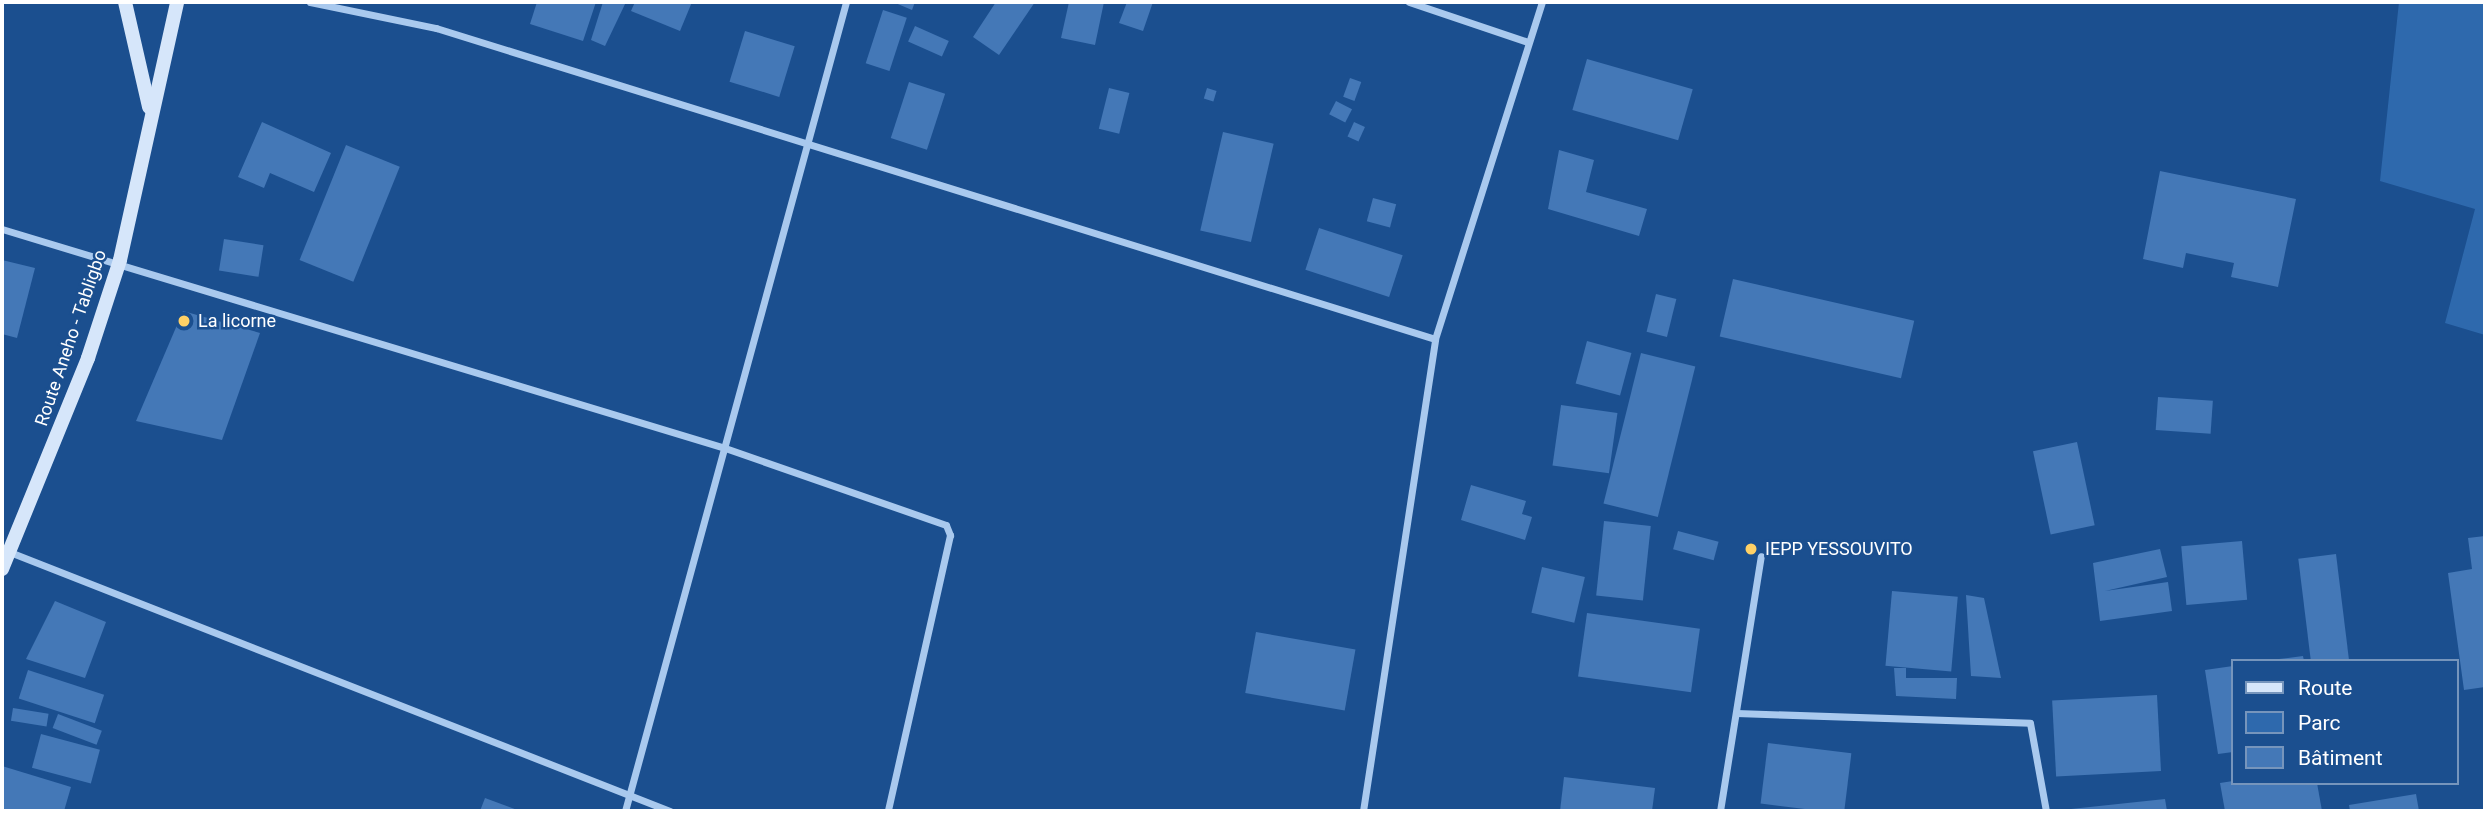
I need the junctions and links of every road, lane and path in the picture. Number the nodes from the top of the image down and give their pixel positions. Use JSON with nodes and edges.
{"nodes":[{"id":1,"x":125,"y":2,"type":"edge"},
{"id":2,"x":177,"y":2,"type":"edge"},
{"id":3,"x":310,"y":2,"type":"edge"},
{"id":4,"x":846,"y":2,"type":"edge"},
{"id":5,"x":1409,"y":2,"type":"edge"},
{"id":6,"x":1542,"y":2,"type":"edge"},
{"id":7,"x":1528,"y":42,"type":"junction"},
{"id":8,"x":150,"y":111,"type":"junction"},
{"id":9,"x":807,"y":144,"type":"junction"},
{"id":10,"x":2,"y":229,"type":"edge"},
{"id":11,"x":120,"y":260,"type":"junction"},
{"id":12,"x":1435,"y":339,"type":"junction"},
{"id":13,"x":724,"y":448,"type":"junction"},
{"id":14,"x":6,"y":551,"type":"edge"},
{"id":15,"x":1761,"y":556,"type":"dead end"},
{"id":16,"x":2,"y":569,"type":"edge"},
{"id":17,"x":1735,"y":713,"type":"junction"},
{"id":18,"x":629,"y":796,"type":"junction"},
{"id":19,"x":625,"y":811,"type":"edge"},
{"id":20,"x":670,"y":811,"type":"edge"},
{"id":21,"x":888,"y":811,"type":"edge"},
{"id":22,"x":1363,"y":811,"type":"edge"},
{"id":23,"x":1720,"y":811,"type":"edge"},
{"id":24,"x":2046,"y":811,"type":"edge"}],
"edges":[{"from":1,"to":8,"type":"main road"},
{"from":2,"to":8,"type":"main road","name":"Route Aneho - Tabligbo"},
{"from":3,"to":9,"type":"street"},
{"from":4,"to":9,"type":"street"},
{"from":5,"to":7,"type":"street"},
{"from":6,"to":7,"type":"street"},
{"from":7,"to":12,"type":"street"},
{"from":8,"to":11,"type":"main road","name":"Route Aneho - Tabligbo"},
{"from":9,"to":12,"type":"street"},
{"from":9,"to":13,"type":"street"},
{"from":10,"to":11,"type":"street"},
{"from":11,"to":13,"type":"street"},
{"from":11,"to":14,"type":"main road","name":"Route Aneho - Tabligbo"},
{"from":12,"to":22,"type":"street"},
{"from":13,"to":18,"type":"street"},
{"from":13,"to":21,"type":"street"},
{"from":14,"to":16,"type":"main road","name":"Route Aneho - Tabligbo"},
{"from":14,"to":18,"type":"street"},
{"from":15,"to":17,"type":"street"},
{"from":17,"to":23,"type":"street"},
{"from":17,"to":24,"type":"street"},
{"from":18,"to":19,"type":"street"},
{"from":18,"to":20,"type":"street"}]}
